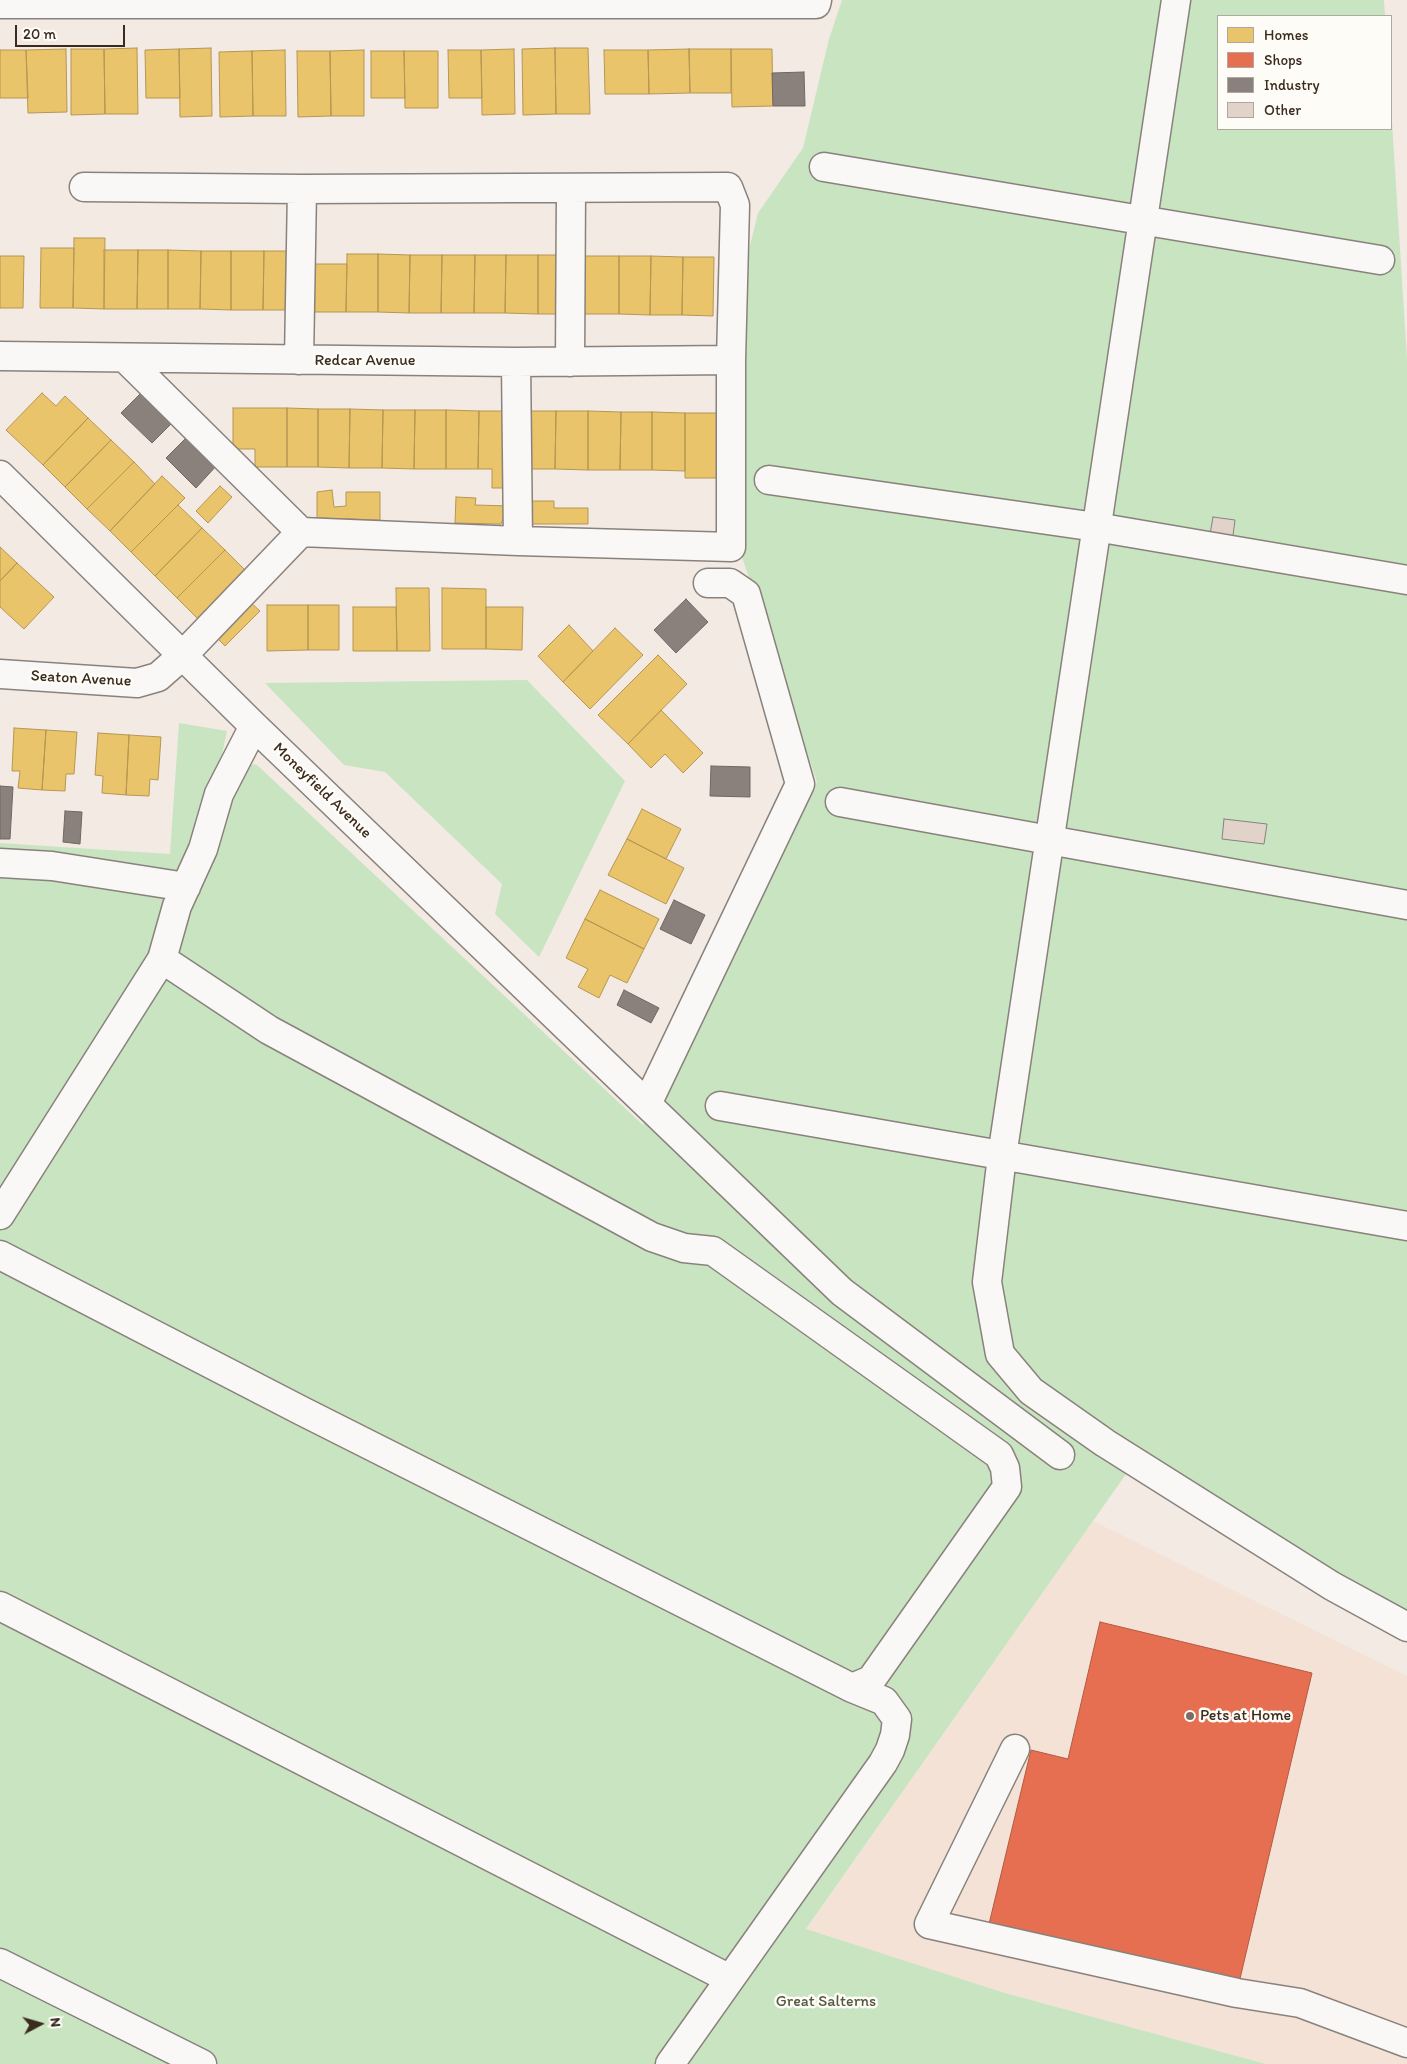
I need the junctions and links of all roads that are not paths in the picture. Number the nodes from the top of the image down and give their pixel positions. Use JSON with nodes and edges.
{"nodes":[{"id":1,"x":1176,"y":0,"type":"edge"},
{"id":2,"x":816,"y":2,"type":"edge"},
{"id":3,"x":0,"y":4,"type":"edge"},
{"id":4,"x":824,"y":167,"type":"dead end"},
{"id":5,"x":84,"y":187,"type":"dead end"},
{"id":6,"x":302,"y":189,"type":"junction"},
{"id":7,"x":570,"y":189,"type":"junction"},
{"id":8,"x":1142,"y":221,"type":"junction"},
{"id":9,"x":1380,"y":260,"type":"dead end"},
{"id":10,"x":0,"y":356,"type":"edge"},
{"id":11,"x":125,"y":358,"type":"junction"},
{"id":12,"x":299,"y":360,"type":"junction"},
{"id":13,"x":731,"y":360,"type":"junction"},
{"id":14,"x":516,"y":362,"type":"junction"},
{"id":15,"x":570,"y":362,"type":"junction"},
{"id":16,"x":0,"y":475,"type":"edge"},
{"id":17,"x":769,"y":480,"type":"dead end"},
{"id":18,"x":1096,"y":527,"type":"junction"},
{"id":19,"x":301,"y":532,"type":"junction"},
{"id":20,"x":518,"y":542,"type":"junction"},
{"id":21,"x":1407,"y":580,"type":"edge"},
{"id":22,"x":708,"y":583,"type":"dead end"},
{"id":23,"x":183,"y":655,"type":"junction"},
{"id":24,"x":0,"y":674,"type":"edge"},
{"id":25,"x":254,"y":726,"type":"junction"},
{"id":26,"x":840,"y":802,"type":"dead end"},
{"id":27,"x":1050,"y":840,"type":"junction"},
{"id":28,"x":0,"y":863,"type":"edge"},
{"id":29,"x":186,"y":886,"type":"junction"},
{"id":30,"x":1407,"y":905,"type":"edge"},
{"id":31,"x":162,"y":959,"type":"junction"},
{"id":32,"x":647,"y":1104,"type":"junction"},
{"id":33,"x":720,"y":1106,"type":"dead end"},
{"id":34,"x":1002,"y":1156,"type":"junction"},
{"id":35,"x":0,"y":1215,"type":"edge"},
{"id":36,"x":1407,"y":1226,"type":"edge"},
{"id":37,"x":0,"y":1255,"type":"edge"},
{"id":38,"x":1060,"y":1454,"type":"dead end"},
{"id":39,"x":0,"y":1606,"type":"edge"},
{"id":40,"x":1407,"y":1627,"type":"edge"},
{"id":41,"x":852,"y":1688,"type":"junction"},
{"id":42,"x":1014,"y":1749,"type":"dead end"},
{"id":43,"x":0,"y":1963,"type":"edge"},
{"id":44,"x":730,"y":1979,"type":"junction"},
{"id":45,"x":1407,"y":2043,"type":"edge"},
{"id":46,"x":202,"y":2064,"type":"edge"},
{"id":47,"x":670,"y":2064,"type":"edge"}],
"edges":[{"from":1,"to":8,"type":"street"},
{"from":2,"to":3,"type":"street"},
{"from":4,"to":8,"type":"street"},
{"from":5,"to":6,"type":"street"},
{"from":6,"to":7,"type":"street"},
{"from":6,"to":12,"type":"street"},
{"from":7,"to":13,"type":"street"},
{"from":7,"to":15,"type":"street"},
{"from":8,"to":9,"type":"street"},
{"from":8,"to":18,"type":"street"},
{"from":10,"to":11,"type":"street","name":"Redcar Avenue"},
{"from":11,"to":12,"type":"street","name":"Redcar Avenue"},
{"from":11,"to":19,"type":"street"},
{"from":12,"to":14,"type":"street","name":"Redcar Avenue"},
{"from":13,"to":15,"type":"street","name":"Redcar Avenue"},
{"from":13,"to":20,"type":"street"},
{"from":14,"to":15,"type":"street","name":"Redcar Avenue"},
{"from":14,"to":20,"type":"street"},
{"from":16,"to":23,"type":"street","name":"Moneyfield Avenue"},
{"from":17,"to":18,"type":"street"},
{"from":18,"to":21,"type":"street"},
{"from":18,"to":27,"type":"street"},
{"from":19,"to":20,"type":"street"},
{"from":19,"to":23,"type":"street","name":"Seaton Avenue"},
{"from":22,"to":32,"type":"street"},
{"from":23,"to":24,"type":"street","name":"Seaton Avenue"},
{"from":23,"to":25,"type":"street","name":"Moneyfield Avenue"},
{"from":25,"to":29,"type":"street"},
{"from":25,"to":32,"type":"street","name":"Moneyfield Avenue"},
{"from":26,"to":27,"type":"street"},
{"from":27,"to":30,"type":"street"},
{"from":27,"to":34,"type":"street"},
{"from":28,"to":29,"type":"street"},
{"from":29,"to":31,"type":"street"},
{"from":31,"to":35,"type":"street"},
{"from":31,"to":41,"type":"street"},
{"from":32,"to":38,"type":"street","name":"Moneyfield Avenue"},
{"from":33,"to":34,"type":"street"},
{"from":34,"to":36,"type":"street"},
{"from":34,"to":40,"type":"street"},
{"from":37,"to":41,"type":"street"},
{"from":39,"to":44,"type":"street"},
{"from":41,"to":44,"type":"street"},
{"from":42,"to":45,"type":"street"},
{"from":43,"to":46,"type":"street"},
{"from":44,"to":47,"type":"street"}]}
